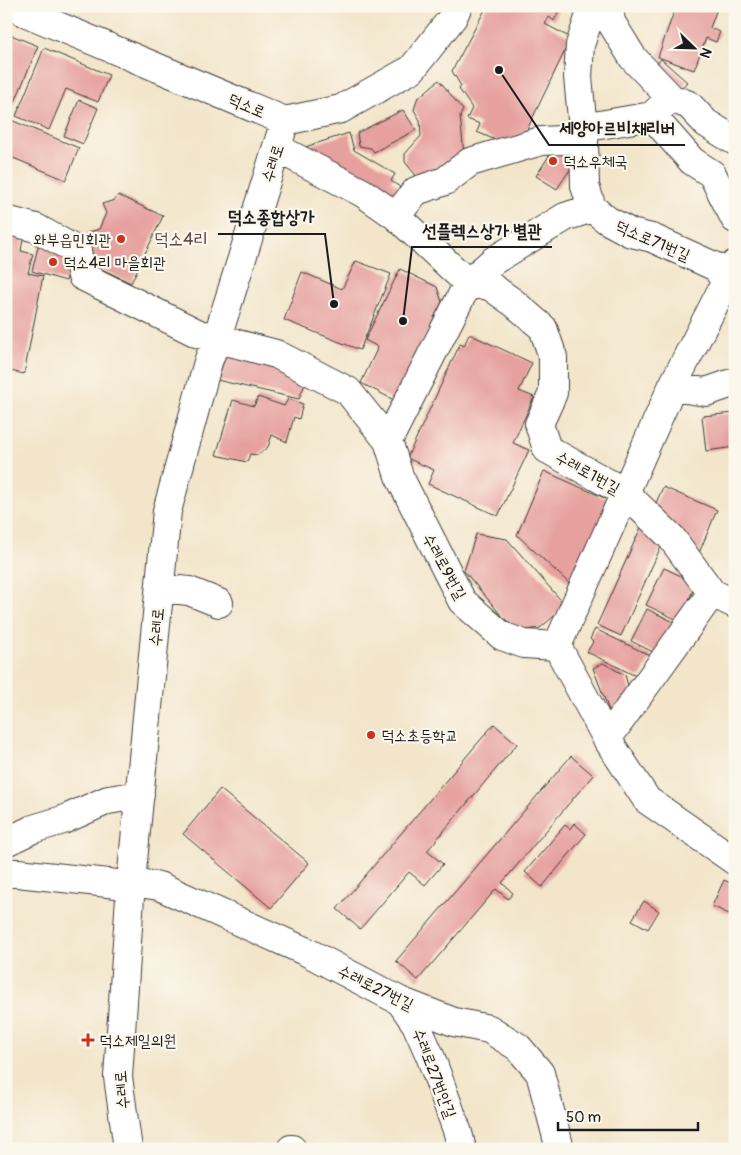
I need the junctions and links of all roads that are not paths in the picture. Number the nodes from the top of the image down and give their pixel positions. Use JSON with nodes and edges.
{"nodes":[{"id":1,"x":10,"y":6,"type":"edge"},
{"id":2,"x":458,"y":6,"type":"edge"},
{"id":3,"x":593,"y":6,"type":"edge"},
{"id":4,"x":609,"y":6,"type":"edge"},
{"id":5,"x":661,"y":107,"type":"junction"},
{"id":6,"x":285,"y":121,"type":"junction"},
{"id":7,"x":583,"y":134,"type":"junction"},
{"id":8,"x":735,"y":141,"type":"edge"},
{"id":9,"x":277,"y":148,"type":"junction"},
{"id":10,"x":592,"y":208,"type":"junction"},
{"id":11,"x":396,"y":216,"type":"junction"},
{"id":12,"x":6,"y":220,"type":"edge"},
{"id":13,"x":735,"y":220,"type":"edge"},
{"id":14,"x":732,"y":277,"type":"edge"},
{"id":15,"x":468,"y":283,"type":"junction"},
{"id":16,"x":217,"y":338,"type":"junction"},
{"id":17,"x":735,"y":382,"type":"edge"},
{"id":18,"x":672,"y":387,"type":"junction"},
{"id":19,"x":388,"y":441,"type":"junction"},
{"id":20,"x":624,"y":492,"type":"junction"},
{"id":21,"x":160,"y":588,"type":"junction"},
{"id":22,"x":724,"y":598,"type":"edge"},
{"id":23,"x":219,"y":603,"type":"dead end"},
{"id":24,"x":557,"y":646,"type":"junction"},
{"id":25,"x":607,"y":739,"type":"junction"},
{"id":26,"x":140,"y":795,"type":"junction"},
{"id":27,"x":6,"y":842,"type":"edge"},
{"id":28,"x":735,"y":861,"type":"edge"},
{"id":29,"x":6,"y":873,"type":"edge"},
{"id":30,"x":131,"y":882,"type":"junction"},
{"id":31,"x":400,"y":1001,"type":"junction"},
{"id":32,"x":128,"y":1149,"type":"edge"},
{"id":33,"x":462,"y":1149,"type":"edge"},
{"id":34,"x":560,"y":1149,"type":"edge"}],
"edges":[{"from":1,"to":6,"type":"street","name":"덕소로"},
{"from":2,"to":6,"type":"street","name":"덕소로"},
{"from":3,"to":7,"type":"street"},
{"from":4,"to":5,"type":"street"},
{"from":5,"to":7,"type":"street"},
{"from":5,"to":8,"type":"street"},
{"from":5,"to":13,"type":"street"},
{"from":6,"to":9,"type":"street","name":"수레로"},
{"from":7,"to":10,"type":"street"},
{"from":7,"to":11,"type":"street"},
{"from":9,"to":11,"type":"street"},
{"from":9,"to":16,"type":"street","name":"수레로"},
{"from":10,"to":14,"type":"street","name":"덕소로71번길"},
{"from":10,"to":15,"type":"street"},
{"from":11,"to":15,"type":"street"},
{"from":12,"to":16,"type":"street","name":"수레로9번길"},
{"from":14,"to":18,"type":"street"},
{"from":15,"to":19,"type":"street"},
{"from":15,"to":20,"type":"street","name":"수레로1번길"},
{"from":16,"to":19,"type":"street","name":"수레로9번길"},
{"from":16,"to":21,"type":"street","name":"수레로"},
{"from":17,"to":18,"type":"street"},
{"from":18,"to":20,"type":"street"},
{"from":19,"to":24,"type":"street","name":"수레로9번길"},
{"from":20,"to":22,"type":"street","name":"수레로1번길"},
{"from":20,"to":24,"type":"street"},
{"from":21,"to":23,"type":"street"},
{"from":21,"to":26,"type":"street","name":"수레로"},
{"from":22,"to":25,"type":"street"},
{"from":24,"to":25,"type":"street"},
{"from":25,"to":28,"type":"street"},
{"from":26,"to":27,"type":"street"},
{"from":26,"to":30,"type":"street","name":"수레로"},
{"from":29,"to":30,"type":"street","name":"수레로27번길"},
{"from":30,"to":31,"type":"street","name":"수레로27번길"},
{"from":30,"to":32,"type":"street","name":"수레로"},
{"from":31,"to":33,"type":"street","name":"수레로27번안길"},
{"from":31,"to":34,"type":"street","name":"수레로27번길"}]}
